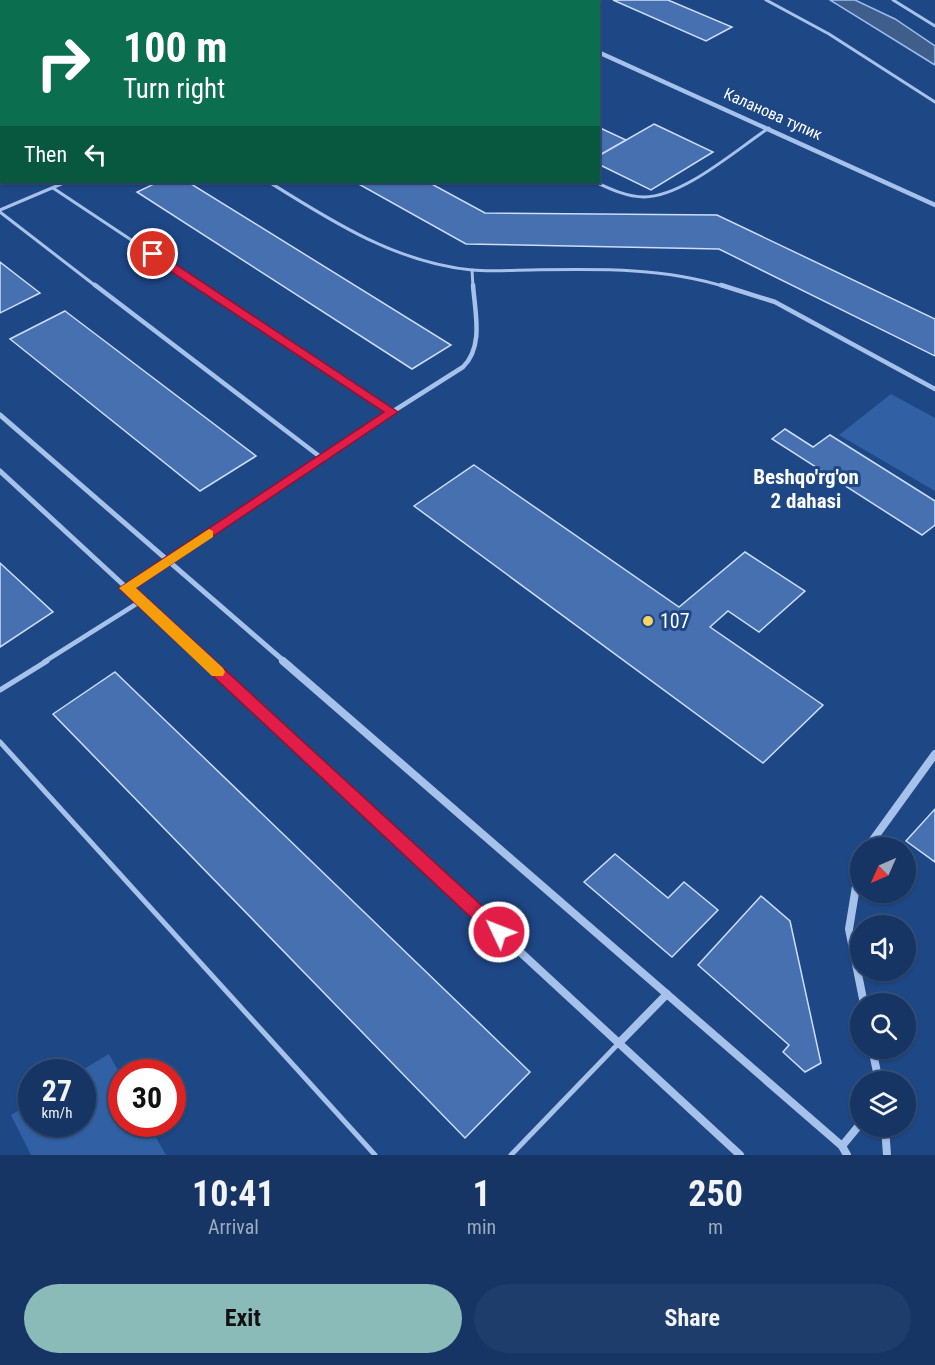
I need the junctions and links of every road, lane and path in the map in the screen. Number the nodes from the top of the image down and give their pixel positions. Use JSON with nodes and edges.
{"nodes":[{"id":1,"x":766,"y":0,"type":"edge"},
{"id":2,"x":893,"y":0,"type":"edge"},
{"id":3,"x":935,"y":27,"type":"edge"},
{"id":4,"x":600,"y":53,"type":"edge"},
{"id":5,"x":935,"y":102,"type":"edge"},
{"id":6,"x":769,"y":128,"type":"junction"},
{"id":7,"x":64,"y":183,"type":"edge"},
{"id":8,"x":271,"y":183,"type":"edge"},
{"id":9,"x":597,"y":183,"type":"edge"},
{"id":10,"x":53,"y":188,"type":"junction"},
{"id":11,"x":935,"y":205,"type":"edge"},
{"id":12,"x":0,"y":211,"type":"edge"},
{"id":13,"x":472,"y":270,"type":"junction"},
{"id":14,"x":935,"y":389,"type":"edge"},
{"id":15,"x":392,"y":412,"type":"junction"},
{"id":16,"x":0,"y":415,"type":"edge"},
{"id":17,"x":323,"y":459,"type":"junction"},
{"id":18,"x":0,"y":471,"type":"edge"},
{"id":19,"x":168,"y":561,"type":"junction"},
{"id":20,"x":126,"y":588,"type":"junction"},
{"id":21,"x":141,"y":601,"type":"junction"},
{"id":22,"x":0,"y":690,"type":"edge"},
{"id":23,"x":0,"y":742,"type":"edge"},
{"id":24,"x":935,"y":754,"type":"edge"},
{"id":25,"x":875,"y":837,"type":"edge"},
{"id":26,"x":853,"y":903,"type":"edge"},
{"id":27,"x":862,"y":993,"type":"edge"},
{"id":28,"x":667,"y":994,"type":"junction"},
{"id":29,"x":619,"y":1043,"type":"junction"},
{"id":30,"x":850,"y":1136,"type":"edge"},
{"id":31,"x":886,"y":1137,"type":"edge"},
{"id":32,"x":842,"y":1146,"type":"junction"},
{"id":33,"x":375,"y":1155,"type":"edge"},
{"id":34,"x":511,"y":1155,"type":"edge"},
{"id":35,"x":740,"y":1155,"type":"edge"},
{"id":36,"x":847,"y":1155,"type":"edge"},
{"id":37,"x":887,"y":1155,"type":"edge"}],
"edges":[{"from":1,"to":5,"type":"lane"},
{"from":2,"to":3,"type":"lane"},
{"from":4,"to":6,"type":"street","name":"Каланова тупик"},
{"from":6,"to":9,"type":"lane"},
{"from":6,"to":11,"type":"street","name":"Каланова тупик"},
{"from":7,"to":10,"type":"lane"},
{"from":8,"to":13,"type":"lane"},
{"from":10,"to":12,"type":"lane"},
{"from":10,"to":15,"type":"lane"},
{"from":12,"to":17,"type":"lane"},
{"from":13,"to":14,"type":"lane"},
{"from":13,"to":15,"type":"lane"},
{"from":15,"to":17,"type":"lane"},
{"from":16,"to":19,"type":"street"},
{"from":17,"to":19,"type":"lane"},
{"from":18,"to":20,"type":"street"},
{"from":19,"to":20,"type":"street"},
{"from":19,"to":28,"type":"street"},
{"from":20,"to":21,"type":"street"},
{"from":21,"to":22,"type":"lane"},
{"from":21,"to":29,"type":"street"},
{"from":23,"to":33,"type":"lane"},
{"from":24,"to":25,"type":"street"},
{"from":26,"to":27,"type":"street"},
{"from":28,"to":29,"type":"street"},
{"from":28,"to":32,"type":"street"},
{"from":29,"to":34,"type":"lane"},
{"from":29,"to":35,"type":"street"},
{"from":30,"to":32,"type":"street"},
{"from":31,"to":37,"type":"street"},
{"from":32,"to":36,"type":"street"}]}
